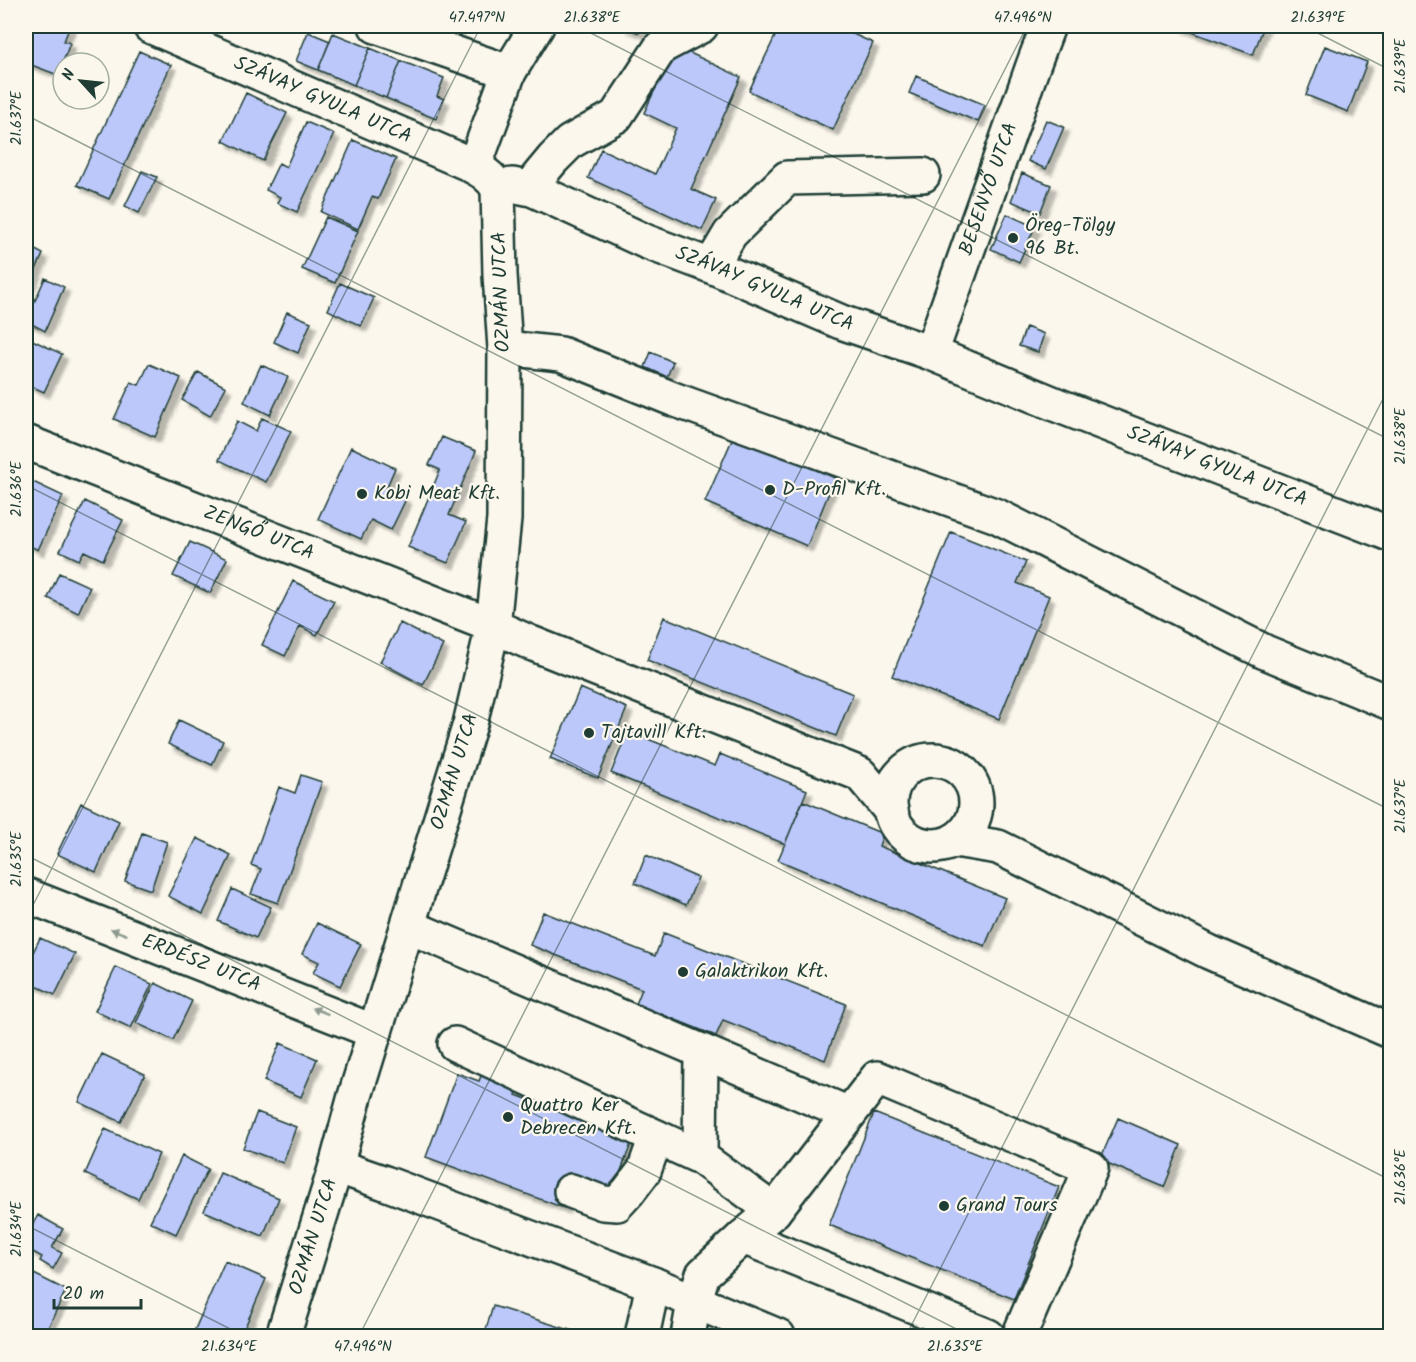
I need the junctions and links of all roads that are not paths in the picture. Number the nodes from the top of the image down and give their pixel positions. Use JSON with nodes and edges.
{"nodes":[{"id":1,"x":150,"y":26,"type":"edge"},
{"id":2,"x":376,"y":26,"type":"edge"},
{"id":3,"x":537,"y":26,"type":"edge"},
{"id":4,"x":701,"y":26,"type":"edge"},
{"id":5,"x":1048,"y":26,"type":"edge"},
{"id":6,"x":509,"y":72,"type":"junction"},
{"id":7,"x":474,"y":167,"type":"junction"},
{"id":8,"x":923,"y":176,"type":"dead end"},
{"id":9,"x":498,"y":188,"type":"junction"},
{"id":10,"x":532,"y":189,"type":"junction"},
{"id":11,"x":711,"y":266,"type":"junction"},
{"id":12,"x":505,"y":348,"type":"junction"},
{"id":13,"x":931,"y":352,"type":"junction"},
{"id":14,"x":26,"y":442,"type":"edge"},
{"id":15,"x":1390,"y":534,"type":"edge"},
{"id":16,"x":493,"y":626,"type":"junction"},
{"id":17,"x":1390,"y":703,"type":"edge"},
{"id":18,"x":915,"y":764,"type":"junction"},
{"id":19,"x":860,"y":774,"type":"junction"},
{"id":20,"x":976,"y":804,"type":"junction"},
{"id":21,"x":891,"y":811,"type":"junction"},
{"id":22,"x":955,"y":840,"type":"junction"},
{"id":23,"x":998,"y":848,"type":"junction"},
{"id":24,"x":26,"y":895,"type":"edge"},
{"id":25,"x":408,"y":926,"type":"junction"},
{"id":26,"x":1390,"y":1031,"type":"edge"},
{"id":27,"x":375,"y":1032,"type":"junction"},
{"id":28,"x":454,"y":1044,"type":"dead end"},
{"id":29,"x":701,"y":1051,"type":"junction"},
{"id":30,"x":849,"y":1114,"type":"junction"},
{"id":31,"x":656,"y":1137,"type":"junction"},
{"id":32,"x":700,"y":1157,"type":"junction"},
{"id":33,"x":336,"y":1166,"type":"junction"},
{"id":34,"x":571,"y":1191,"type":"dead end"},
{"id":35,"x":774,"y":1211,"type":"junction"},
{"id":36,"x":742,"y":1237,"type":"junction"},
{"id":37,"x":653,"y":1284,"type":"junction"},
{"id":38,"x":694,"y":1302,"type":"junction"},
{"id":39,"x":283,"y":1336,"type":"edge"},
{"id":40,"x":642,"y":1336,"type":"edge"},
{"id":41,"x":688,"y":1336,"type":"edge"},
{"id":42,"x":778,"y":1336,"type":"edge"},
{"id":43,"x":988,"y":1336,"type":"edge"},
{"id":44,"x":1019,"y":1336,"type":"edge"}],
"edges":[{"from":1,"to":7,"type":"street","name":"SZÁVAY GYULA UTCA"},
{"from":2,"to":6,"type":"street"},
{"from":3,"to":6,"type":"street"},
{"from":4,"to":10,"type":"street"},
{"from":5,"to":13,"type":"street","name":"BESENYŐ UTCA"},
{"from":6,"to":7,"type":"street"},
{"from":7,"to":9,"type":"street","name":"SZÁVAY GYULA UTCA"},
{"from":8,"to":11,"type":"street"},
{"from":9,"to":10,"type":"street","name":"SZÁVAY GYULA UTCA"},
{"from":9,"to":12,"type":"street","name":"OZMÁN UTCA"},
{"from":10,"to":11,"type":"street","name":"SZÁVAY GYULA UTCA"},
{"from":11,"to":13,"type":"street","name":"SZÁVAY GYULA UTCA"},
{"from":12,"to":16,"type":"street","name":"OZMÁN UTCA"},
{"from":12,"to":17,"type":"street"},
{"from":13,"to":15,"type":"street","name":"SZÁVAY GYULA UTCA"},
{"from":14,"to":16,"type":"street","name":"ZENGŐ UTCA"},
{"from":16,"to":19,"type":"street","name":"ZENGŐ UTCA"},
{"from":16,"to":25,"type":"street","name":"OZMÁN UTCA"},
{"from":18,"to":19,"type":"street"},
{"from":18,"to":20,"type":"street"},
{"from":18,"to":21,"type":"street"},
{"from":19,"to":21,"type":"street"},
{"from":20,"to":22,"type":"street"},
{"from":20,"to":23,"type":"street"},
{"from":21,"to":22,"type":"street"},
{"from":22,"to":23,"type":"street"},
{"from":23,"to":26,"type":"street"},
{"from":27,"to":24,"type":"street","name":"ERDÉSZ UTCA","one_way":true},
{"from":25,"to":27,"type":"street","name":"OZMÁN UTCA"},
{"from":25,"to":29,"type":"street"},
{"from":27,"to":33,"type":"street","name":"OZMÁN UTCA"},
{"from":28,"to":31,"type":"street"},
{"from":29,"to":30,"type":"street"},
{"from":29,"to":32,"type":"street"},
{"from":30,"to":35,"type":"street"},
{"from":30,"to":44,"type":"street"},
{"from":31,"to":32,"type":"street"},
{"from":31,"to":34,"type":"street"},
{"from":32,"to":35,"type":"street"},
{"from":33,"to":37,"type":"street"},
{"from":33,"to":39,"type":"street","name":"OZMÁN UTCA"},
{"from":35,"to":36,"type":"street"},
{"from":36,"to":38,"type":"street"},
{"from":36,"to":43,"type":"street"},
{"from":37,"to":38,"type":"street"},
{"from":37,"to":40,"type":"street"},
{"from":38,"to":41,"type":"street"},
{"from":38,"to":42,"type":"street"}]}
